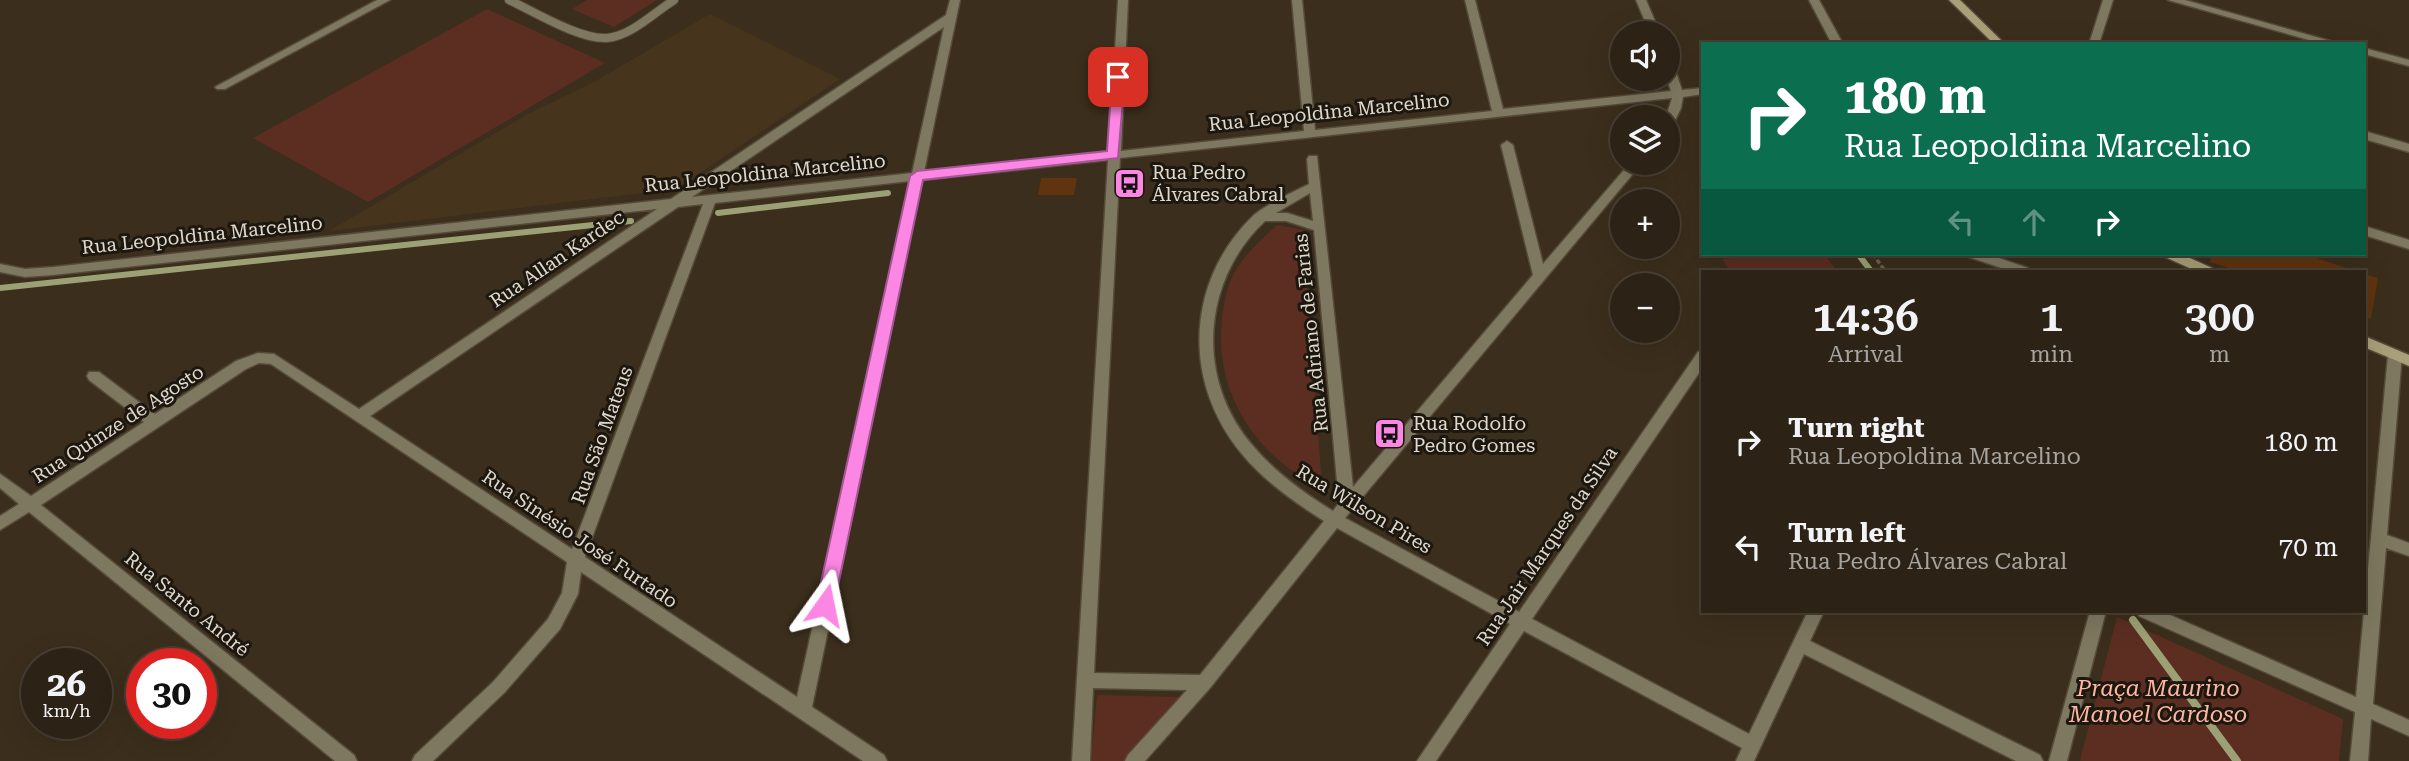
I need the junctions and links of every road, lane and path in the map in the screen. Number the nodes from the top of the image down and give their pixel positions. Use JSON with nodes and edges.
{"nodes":[{"id":1,"x":385,"y":0,"type":"edge"},
{"id":2,"x":509,"y":0,"type":"edge"},
{"id":3,"x":674,"y":0,"type":"edge"},
{"id":4,"x":955,"y":0,"type":"edge"},
{"id":5,"x":1123,"y":0,"type":"edge"},
{"id":6,"x":1297,"y":0,"type":"edge"},
{"id":7,"x":1470,"y":0,"type":"edge"},
{"id":8,"x":1641,"y":0,"type":"edge"},
{"id":9,"x":1814,"y":0,"type":"edge"},
{"id":10,"x":1954,"y":0,"type":"edge"},
{"id":11,"x":2108,"y":0,"type":"edge"},
{"id":12,"x":2172,"y":0,"type":"edge"},
{"id":13,"x":951,"y":17,"type":"junction"},
{"id":14,"x":1650,"y":21,"type":"edge"},
{"id":15,"x":1837,"y":42,"type":"edge"},
{"id":16,"x":1998,"y":42,"type":"edge"},
{"id":17,"x":2095,"y":42,"type":"edge"},
{"id":18,"x":2329,"y":42,"type":"edge"},
{"id":19,"x":2366,"y":52,"type":"edge"},
{"id":20,"x":2409,"y":63,"type":"edge"},
{"id":21,"x":220,"y":87,"type":"dead end"},
{"id":22,"x":1678,"y":91,"type":"edge"},
{"id":23,"x":1701,"y":91,"type":"edge"},
{"id":24,"x":1679,"y":94,"type":"junction"},
{"id":25,"x":1678,"y":105,"type":"edge"},
{"id":26,"x":1498,"y":113,"type":"junction"},
{"id":27,"x":1310,"y":133,"type":"junction"},
{"id":28,"x":2366,"y":136,"type":"edge"},
{"id":29,"x":1507,"y":145,"type":"dead end"},
{"id":30,"x":2409,"y":148,"type":"edge"},
{"id":31,"x":1113,"y":155,"type":"junction"},
{"id":32,"x":1313,"y":159,"type":"dead end"},
{"id":33,"x":1626,"y":175,"type":"edge"},
{"id":34,"x":917,"y":176,"type":"junction"},
{"id":35,"x":1316,"y":186,"type":"junction"},
{"id":36,"x":710,"y":198,"type":"junction"},
{"id":37,"x":678,"y":201,"type":"junction"},
{"id":38,"x":1259,"y":218,"type":"junction"},
{"id":39,"x":1320,"y":228,"type":"junction"},
{"id":40,"x":2366,"y":231,"type":"edge"},
{"id":41,"x":2409,"y":245,"type":"edge"},
{"id":42,"x":1980,"y":256,"type":"edge"},
{"id":43,"x":2173,"y":256,"type":"edge"},
{"id":44,"x":2187,"y":267,"type":"edge"},
{"id":45,"x":0,"y":268,"type":"edge"},
{"id":46,"x":2020,"y":270,"type":"edge"},
{"id":47,"x":1540,"y":276,"type":"junction"},
{"id":48,"x":2366,"y":342,"type":"edge"},
{"id":49,"x":258,"y":358,"type":"joint"},
{"id":50,"x":2402,"y":358,"type":"edge"},
{"id":51,"x":1701,"y":359,"type":"edge"},
{"id":52,"x":94,"y":376,"type":"dead end"},
{"id":53,"x":359,"y":416,"type":"junction"},
{"id":54,"x":155,"y":422,"type":"junction"},
{"id":55,"x":0,"y":480,"type":"edge"},
{"id":56,"x":30,"y":504,"type":"junction"},
{"id":57,"x":1347,"y":504,"type":"junction"},
{"id":58,"x":1335,"y":519,"type":"junction"},
{"id":59,"x":0,"y":524,"type":"edge"},
{"id":60,"x":2381,"y":539,"type":"junction"},
{"id":61,"x":2409,"y":550,"type":"edge"},
{"id":62,"x":576,"y":562,"type":"junction"},
{"id":63,"x":1815,"y":613,"type":"edge"},
{"id":64,"x":2097,"y":613,"type":"edge"},
{"id":65,"x":2149,"y":613,"type":"edge"},
{"id":66,"x":1521,"y":622,"type":"junction"},
{"id":67,"x":1800,"y":644,"type":"junction"},
{"id":68,"x":1088,"y":680,"type":"junction"},
{"id":69,"x":1203,"y":683,"type":"junction"},
{"id":70,"x":2365,"y":709,"type":"junction"},
{"id":71,"x":802,"y":712,"type":"junction"},
{"id":72,"x":2409,"y":728,"type":"edge"},
{"id":73,"x":1752,"y":744,"type":"junction"},
{"id":74,"x":348,"y":761,"type":"edge"},
{"id":75,"x":421,"y":761,"type":"edge"},
{"id":76,"x":878,"y":761,"type":"edge"},
{"id":77,"x":1081,"y":761,"type":"edge"},
{"id":78,"x":1134,"y":761,"type":"edge"},
{"id":79,"x":1426,"y":761,"type":"edge"},
{"id":80,"x":1745,"y":761,"type":"edge"},
{"id":81,"x":2034,"y":761,"type":"edge"},
{"id":82,"x":2058,"y":761,"type":"edge"},
{"id":83,"x":2359,"y":761,"type":"edge"}],
"edges":[{"from":1,"to":21,"type":"street"},
{"from":2,"to":3,"type":"lane"},
{"from":4,"to":13,"type":"street"},
{"from":5,"to":31,"type":"street"},
{"from":6,"to":27,"type":"street"},
{"from":7,"to":26,"type":"street"},
{"from":8,"to":14,"type":"street"},
{"from":9,"to":15,"type":"street"},
{"from":10,"to":16,"type":"main road"},
{"from":11,"to":17,"type":"street"},
{"from":12,"to":18,"type":"street"},
{"from":13,"to":34,"type":"street"},
{"from":13,"to":37,"type":"street","name":"Rua Allan Kardec"},
{"from":19,"to":20,"type":"street"},
{"from":22,"to":24,"type":"street"},
{"from":23,"to":24,"type":"street","name":"Rua Leopoldina Marcelino"},
{"from":24,"to":25,"type":"street"},
{"from":24,"to":26,"type":"street","name":"Rua Leopoldina Marcelino"},
{"from":26,"to":27,"type":"street","name":"Rua Leopoldina Marcelino"},
{"from":27,"to":31,"type":"street","name":"Rua Leopoldina Marcelino"},
{"from":28,"to":30,"type":"street"},
{"from":29,"to":47,"type":"street"},
{"from":31,"to":34,"type":"street","name":"Rua Leopoldina Marcelino"},
{"from":31,"to":68,"type":"street"},
{"from":32,"to":35,"type":"street","name":"Rua Adriano de Farias"},
{"from":33,"to":47,"type":"street"},
{"from":34,"to":36,"type":"street","name":"Rua Leopoldina Marcelino"},
{"from":34,"to":71,"type":"street"},
{"from":35,"to":38,"type":"street","name":"Rua Wilson Pires"},
{"from":35,"to":39,"type":"street","name":"Rua Adriano de Farias"},
{"from":36,"to":37,"type":"street","name":"Rua Leopoldina Marcelino"},
{"from":36,"to":62,"type":"street","name":"Rua São Mateus"},
{"from":37,"to":45,"type":"street","name":"Rua Leopoldina Marcelino"},
{"from":37,"to":53,"type":"street","name":"Rua Allan Kardec"},
{"from":38,"to":39,"type":"street"},
{"from":38,"to":58,"type":"street","name":"Rua Wilson Pires"},
{"from":39,"to":57,"type":"street","name":"Rua Adriano de Farias"},
{"from":40,"to":41,"type":"street"},
{"from":42,"to":46,"type":"street"},
{"from":43,"to":44,"type":"main road"},
{"from":47,"to":57,"type":"street"},
{"from":48,"to":50,"type":"main road"},
{"from":49,"to":53,"type":"street","name":"Rua Sinésio José Furtado"},
{"from":49,"to":54,"type":"street","name":"Rua Quinze de Agosto"},
{"from":50,"to":60,"type":"street"},
{"from":51,"to":66,"type":"street","name":"Rua Jair Marques da Silva"},
{"from":52,"to":54,"type":"street"},
{"from":53,"to":62,"type":"street","name":"Rua Sinésio José Furtado"},
{"from":54,"to":56,"type":"street","name":"Rua Quinze de Agosto"},
{"from":55,"to":56,"type":"street","name":"Rua Santo André"},
{"from":56,"to":59,"type":"street","name":"Rua Quinze de Agosto"},
{"from":56,"to":74,"type":"street","name":"Rua Santo André"},
{"from":57,"to":58,"type":"street"},
{"from":58,"to":66,"type":"street","name":"Rua Wilson Pires"},
{"from":58,"to":69,"type":"street"},
{"from":60,"to":61,"type":"street"},
{"from":60,"to":70,"type":"street"},
{"from":62,"to":71,"type":"street","name":"Rua Sinésio José Furtado"},
{"from":62,"to":75,"type":"street","name":"Rua São Mateus"},
{"from":63,"to":67,"type":"street"},
{"from":64,"to":82,"type":"street"},
{"from":65,"to":70,"type":"street"},
{"from":66,"to":73,"type":"street","name":"Rua Wilson Pires"},
{"from":66,"to":79,"type":"street","name":"Rua Jair Marques da Silva"},
{"from":67,"to":73,"type":"street"},
{"from":67,"to":81,"type":"street"},
{"from":68,"to":69,"type":"street"},
{"from":68,"to":77,"type":"street"},
{"from":69,"to":78,"type":"street"},
{"from":70,"to":72,"type":"street"},
{"from":70,"to":83,"type":"street"},
{"from":71,"to":76,"type":"street","name":"Rua Sinésio José Furtado"},
{"from":73,"to":80,"type":"street"}]}
